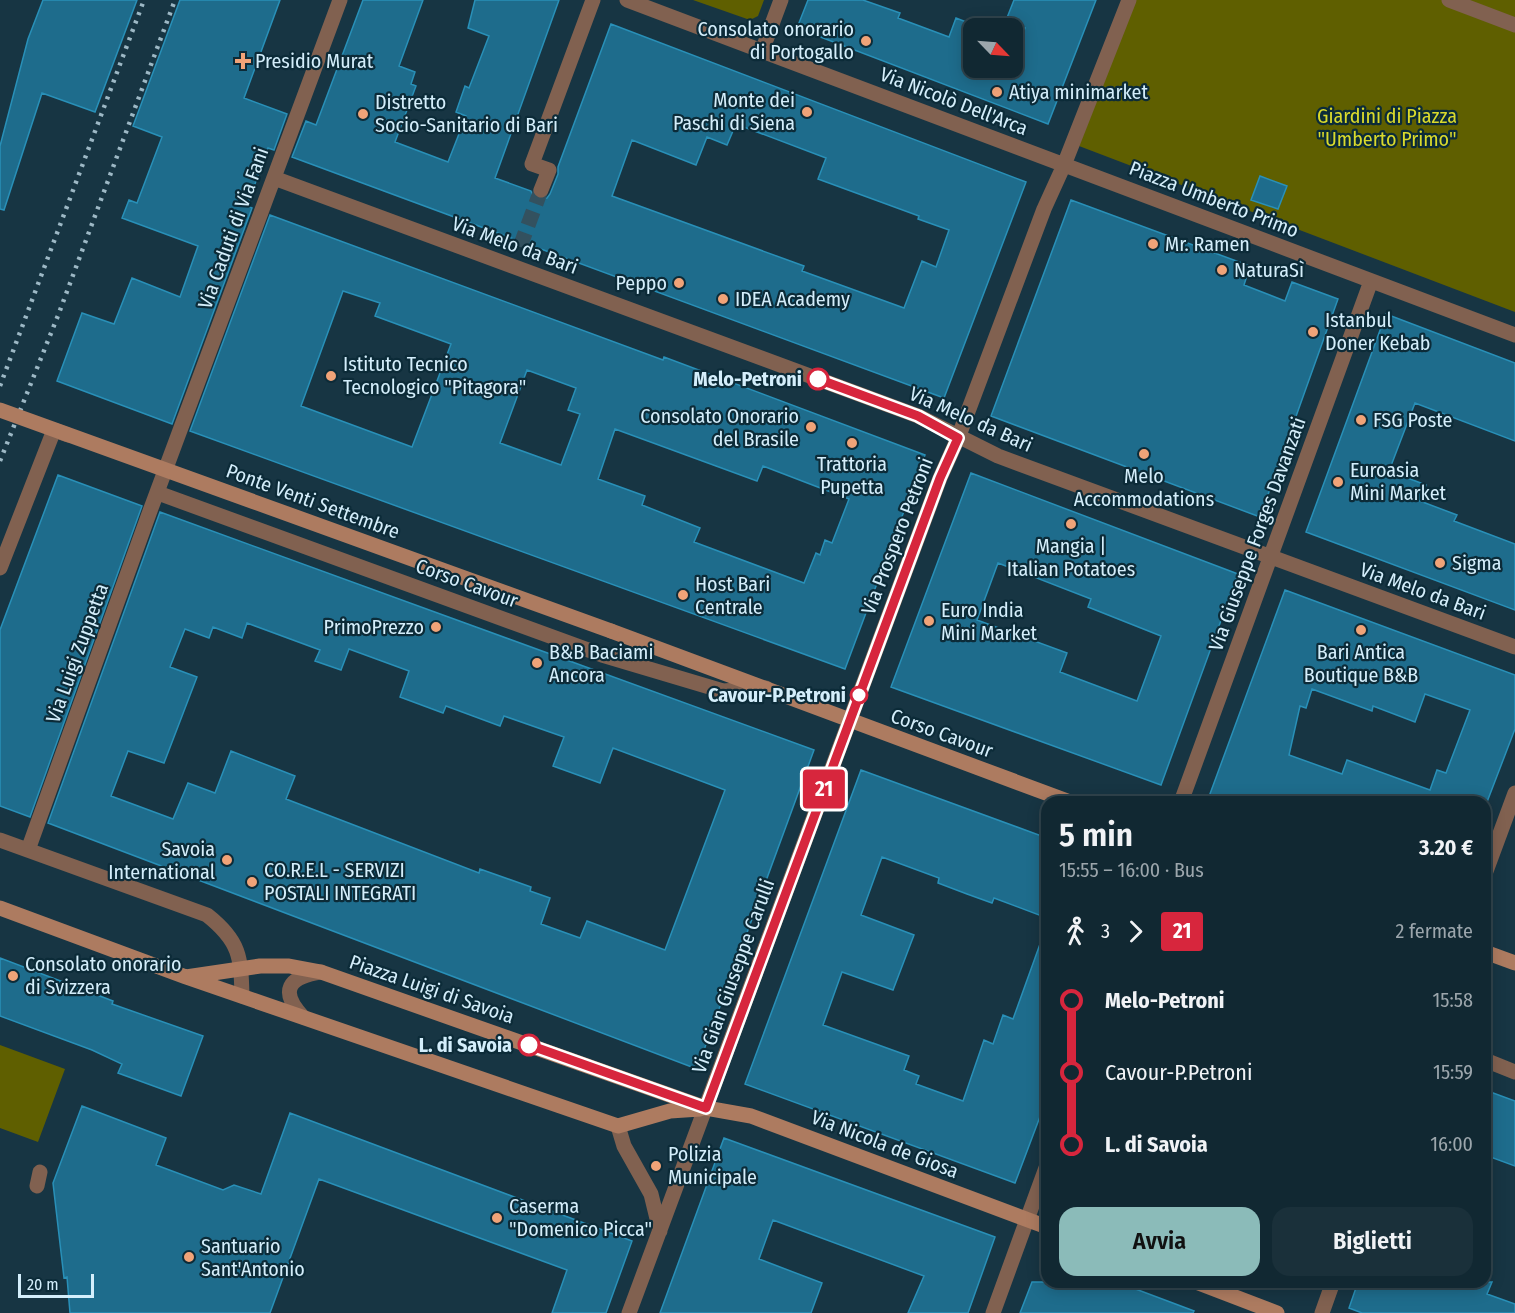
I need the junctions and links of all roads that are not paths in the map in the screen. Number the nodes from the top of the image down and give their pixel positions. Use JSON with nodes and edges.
{"nodes":[{"id":1,"x":340,"y":0,"type":"edge"},
{"id":2,"x":592,"y":0,"type":"edge"},
{"id":3,"x":627,"y":0,"type":"edge"},
{"id":4,"x":781,"y":0,"type":"edge"},
{"id":5,"x":1129,"y":0,"type":"edge"},
{"id":6,"x":1449,"y":0,"type":"edge"},
{"id":7,"x":1515,"y":25,"type":"edge"},
{"id":8,"x":762,"y":51,"type":"junction"},
{"id":9,"x":1064,"y":165,"type":"junction"},
{"id":10,"x":274,"y":178,"type":"junction"},
{"id":11,"x":541,"y":190,"type":"tunnel mouth"},
{"id":12,"x":1371,"y":281,"type":"junction"},
{"id":13,"x":1515,"y":335,"type":"edge"},
{"id":14,"x":0,"y":410,"type":"edge"},
{"id":15,"x":958,"y":438,"type":"junction"},
{"id":16,"x":166,"y":471,"type":"junction"},
{"id":17,"x":158,"y":494,"type":"junction"},
{"id":18,"x":1271,"y":557,"type":"junction"},
{"id":19,"x":1,"y":570,"type":"edge"},
{"id":20,"x":611,"y":631,"type":"joint"},
{"id":21,"x":1515,"y":647,"type":"edge"},
{"id":22,"x":766,"y":688,"type":"junction"},
{"id":23,"x":850,"y":721,"type":"junction"},
{"id":24,"x":1515,"y":793,"type":"edge"},
{"id":25,"x":1054,"y":796,"type":"edge"},
{"id":26,"x":1183,"y":796,"type":"edge"},
{"id":27,"x":0,"y":840,"type":"edge"},
{"id":28,"x":28,"y":850,"type":"junction"},
{"id":29,"x":1491,"y":858,"type":"edge"},
{"id":30,"x":0,"y":908,"type":"edge"},
{"id":31,"x":1491,"y":954,"type":"edge"},
{"id":32,"x":1515,"y":963,"type":"edge"},
{"id":33,"x":241,"y":968,"type":"junction"},
{"id":34,"x":321,"y":972,"type":"junction"},
{"id":35,"x":186,"y":977,"type":"junction"},
{"id":36,"x":242,"y":996,"type":"junction"},
{"id":37,"x":303,"y":1017,"type":"junction"},
{"id":38,"x":1491,"y":1062,"type":"edge"},
{"id":39,"x":1515,"y":1072,"type":"edge"},
{"id":40,"x":706,"y":1108,"type":"junction"},
{"id":41,"x":618,"y":1126,"type":"junction"},
{"id":42,"x":1041,"y":1181,"type":"edge"},
{"id":43,"x":1027,"y":1219,"type":"junction"},
{"id":44,"x":1041,"y":1225,"type":"edge"},
{"id":45,"x":660,"y":1231,"type":"junction"},
{"id":46,"x":1212,"y":1288,"type":"edge"},
{"id":47,"x":1331,"y":1288,"type":"edge"},
{"id":48,"x":629,"y":1313,"type":"edge"},
{"id":49,"x":993,"y":1313,"type":"edge"},
{"id":50,"x":1277,"y":1313,"type":"edge"},
{"id":51,"x":1322,"y":1313,"type":"edge"}],
"edges":[{"from":1,"to":10,"type":"street","name":"Via Caduti di Via Fani"},
{"from":2,"to":11,"type":"street"},
{"from":3,"to":8,"type":"street","name":"Via Nicolò Dell'Arca"},
{"from":4,"to":8,"type":"street"},
{"from":5,"to":9,"type":"street"},
{"from":6,"to":7,"type":"street"},
{"from":8,"to":9,"type":"street","name":"Via Nicolò Dell'Arca"},
{"from":9,"to":12,"type":"street","name":"Piazza Umberto Primo"},
{"from":9,"to":15,"type":"street","name":"Via Prospero Petroni"},
{"from":10,"to":15,"type":"street","name":"Via Melo da Bari"},
{"from":10,"to":16,"type":"street","name":"Via Caduti di Via Fani"},
{"from":12,"to":13,"type":"street","name":"Piazza Umberto Primo"},
{"from":12,"to":18,"type":"street","name":"Via Giuseppe Forges Davanzati"},
{"from":14,"to":20,"type":"main road","name":"Ponte Venti Settembre","bridge":true},
{"from":15,"to":18,"type":"street","name":"Via Melo da Bari"},
{"from":15,"to":23,"type":"street","name":"Via Prospero Petroni"},
{"from":16,"to":17,"type":"street","name":"Via Luigi Zuppetta"},
{"from":16,"to":19,"type":"street"},
{"from":17,"to":22,"type":"street","name":"Corso Cavour"},
{"from":17,"to":28,"type":"street","name":"Via Luigi Zuppetta"},
{"from":18,"to":21,"type":"street","name":"Via Melo da Bari"},
{"from":18,"to":26,"type":"street","name":"Via Giuseppe Forges Davanzati"},
{"from":20,"to":22,"type":"main road","name":"Corso Cavour"},
{"from":22,"to":23,"type":"main road","name":"Corso Cavour"},
{"from":23,"to":25,"type":"main road","name":"Corso Cavour"},
{"from":23,"to":40,"type":"street","name":"Via Gian Giuseppe Carulli"},
{"from":24,"to":29,"type":"street"},
{"from":27,"to":28,"type":"street"},
{"from":28,"to":33,"type":"street"},
{"from":30,"to":35,"type":"main road","name":"Piazza Luigi di Savoia"},
{"from":31,"to":32,"type":"main road"},
{"from":33,"to":34,"type":"main road","name":"Piazza Luigi di Savoia"},
{"from":33,"to":35,"type":"main road","name":"Piazza Luigi di Savoia"},
{"from":33,"to":36,"type":"street"},
{"from":34,"to":37,"type":"street","name":"Piazza Luigi di Savoia"},
{"from":34,"to":40,"type":"main road","name":"Piazza Luigi di Savoia"},
{"from":35,"to":36,"type":"main road","name":"Piazza Luigi di Savoia"},
{"from":36,"to":37,"type":"main road","name":"Piazza Luigi di Savoia"},
{"from":37,"to":41,"type":"main road","name":"Piazza Luigi di Savoia"},
{"from":38,"to":39,"type":"street"},
{"from":40,"to":41,"type":"main road"},
{"from":40,"to":43,"type":"main road","name":"Via Nicola de Giosa"},
{"from":40,"to":45,"type":"street","name":"Via Gian Giuseppe Carulli"},
{"from":41,"to":45,"type":"street"},
{"from":42,"to":43,"type":"street"},
{"from":43,"to":44,"type":"main road","name":"Via Nicola de Giosa"},
{"from":43,"to":49,"type":"street"},
{"from":45,"to":48,"type":"street","name":"Via Gian Giuseppe Carulli"},
{"from":46,"to":50,"type":"main road"},
{"from":47,"to":51,"type":"street"}]}
